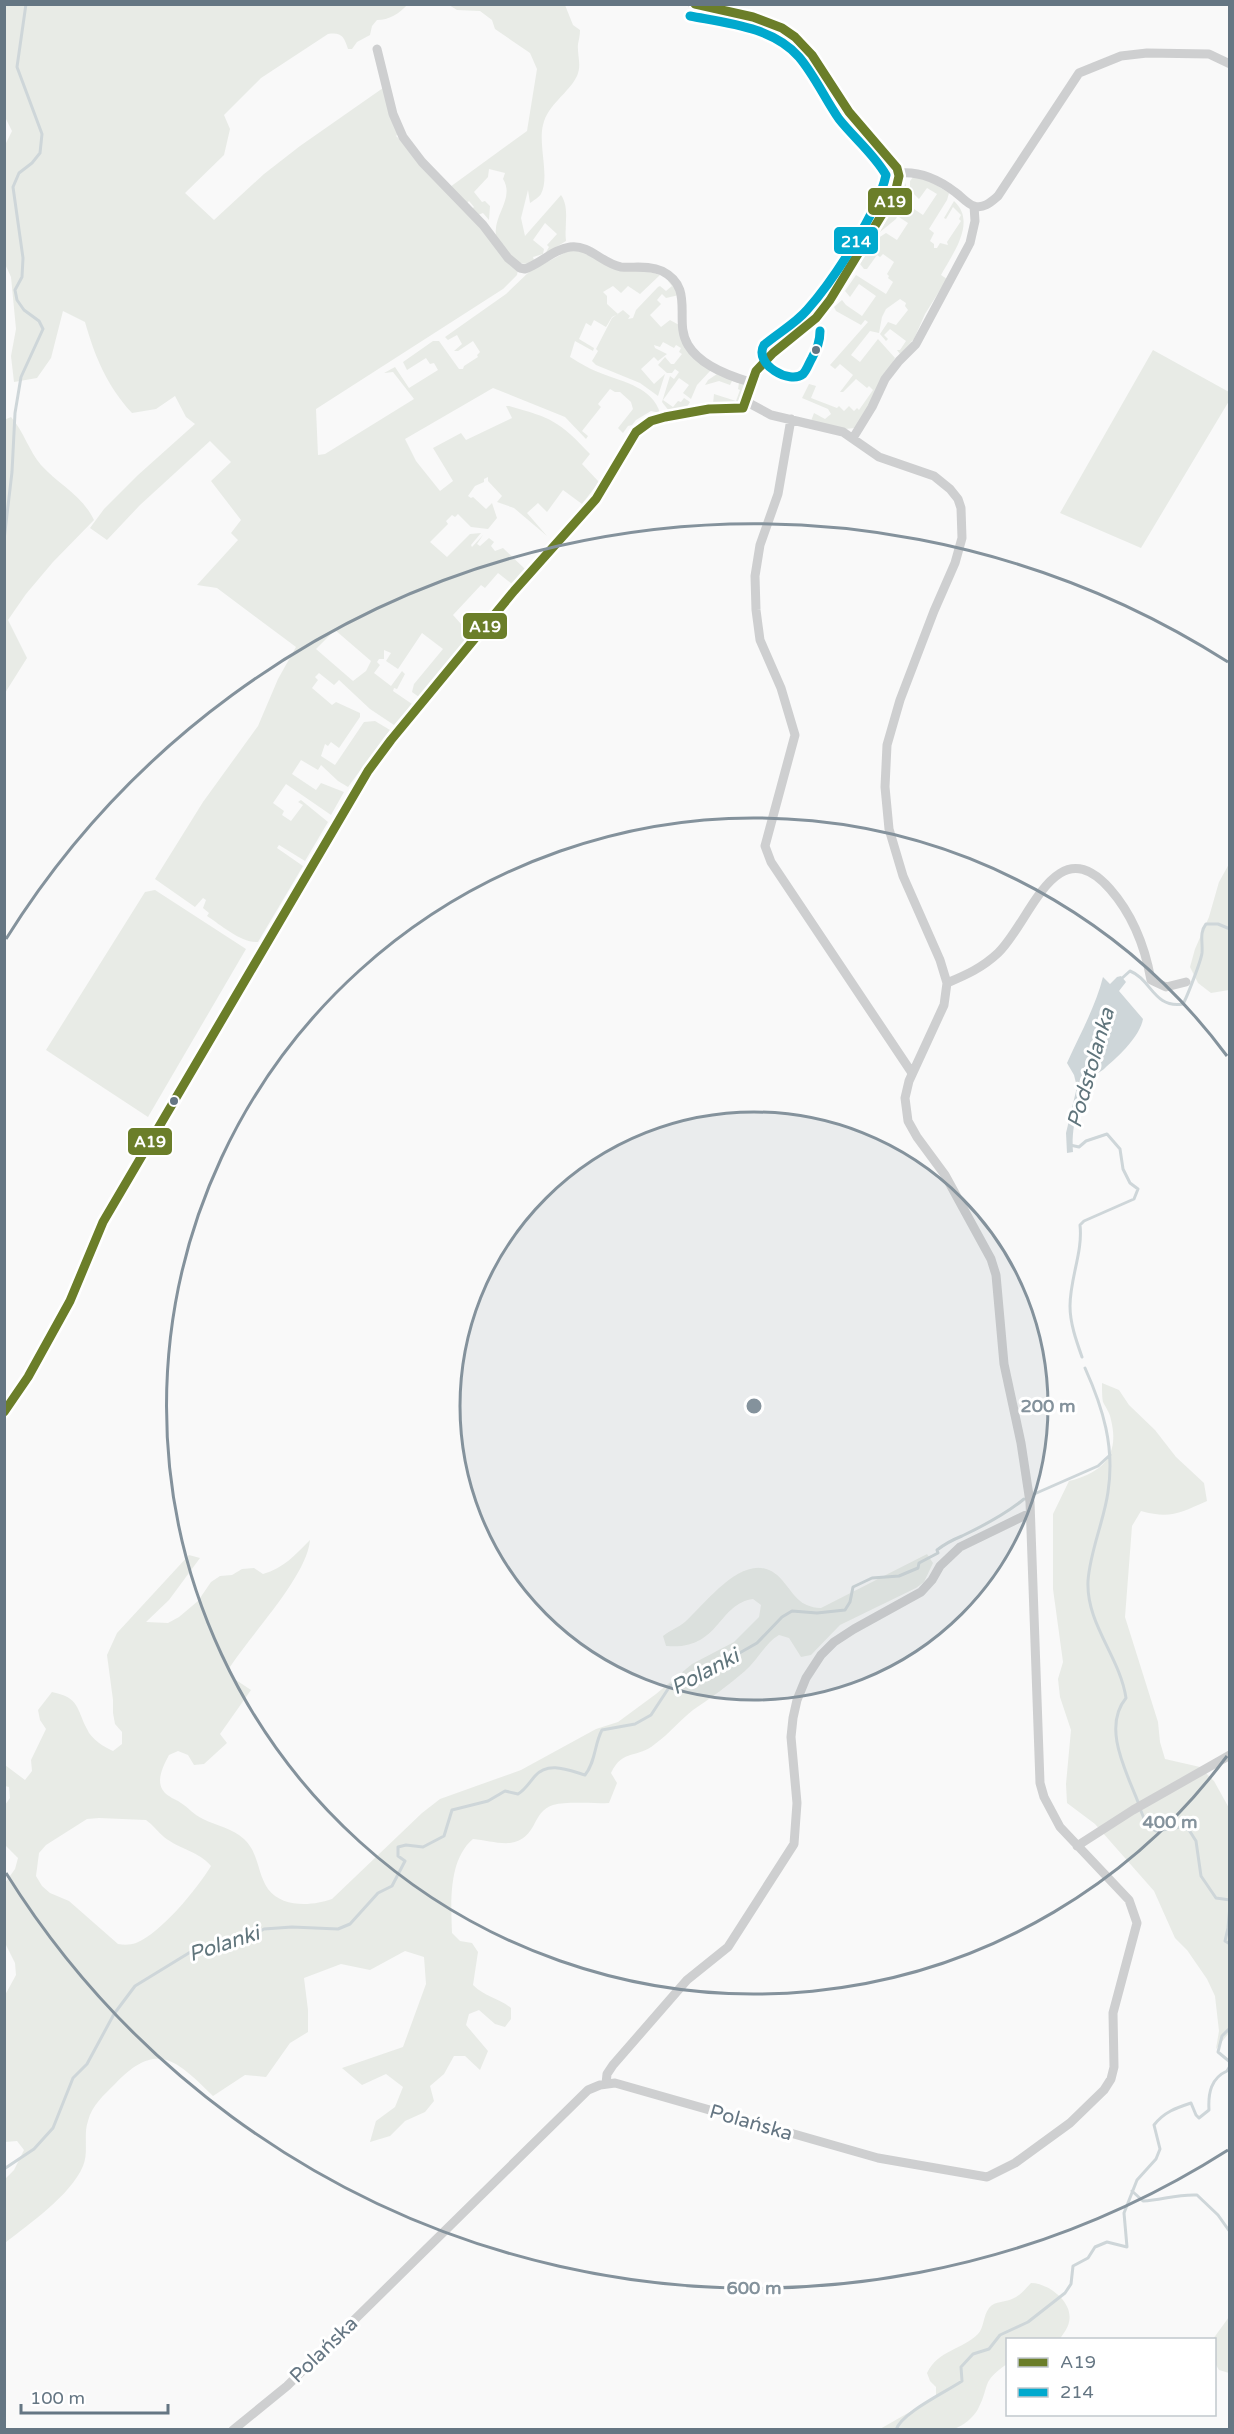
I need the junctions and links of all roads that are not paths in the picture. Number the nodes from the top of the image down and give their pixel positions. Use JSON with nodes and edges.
{"nodes":[{"id":1,"x":692,"y":4,"type":"edge"},
{"id":2,"x":377,"y":49,"type":"dead end"},
{"id":3,"x":1230,"y":64,"type":"edge"},
{"id":4,"x":899,"y":173,"type":"junction"},
{"id":5,"x":974,"y":206,"type":"junction"},
{"id":6,"x":750,"y":382,"type":"junction"},
{"id":7,"x":747,"y":402,"type":"junction"},
{"id":8,"x":791,"y":419,"type":"junction"},
{"id":9,"x":853,"y":438,"type":"junction"},
{"id":10,"x":1186,"y":982,"type":"dead end"},
{"id":11,"x":947,"y":983,"type":"junction"},
{"id":12,"x":912,"y":1073,"type":"junction"},
{"id":13,"x":4,"y":1413,"type":"edge"},
{"id":14,"x":1030,"y":1513,"type":"junction"},
{"id":15,"x":1230,"y":1755,"type":"edge"},
{"id":16,"x":1077,"y":1846,"type":"junction"},
{"id":17,"x":606,"y":2085,"type":"junction"},
{"id":18,"x":233,"y":2430,"type":"edge"}],
"edges":[{"from":1,"to":4,"type":"street"},
{"from":2,"to":6,"type":"street"},
{"from":3,"to":5,"type":"street"},
{"from":4,"to":5,"type":"street"},
{"from":4,"to":6,"type":"street"},
{"from":5,"to":9,"type":"street"},
{"from":6,"to":7,"type":"street"},
{"from":7,"to":8,"type":"street"},
{"from":7,"to":13,"type":"street"},
{"from":8,"to":9,"type":"street"},
{"from":8,"to":12,"type":"street"},
{"from":9,"to":11,"type":"street"},
{"from":10,"to":11,"type":"street"},
{"from":11,"to":12,"type":"street","name":"Polańska"},
{"from":12,"to":14,"type":"street","name":"Polańska"},
{"from":14,"to":16,"type":"street","name":"Polańska"},
{"from":14,"to":17,"type":"street"},
{"from":15,"to":16,"type":"street"},
{"from":16,"to":17,"type":"street","name":"Polańska"},
{"from":17,"to":18,"type":"street","name":"Polańska"}]}
